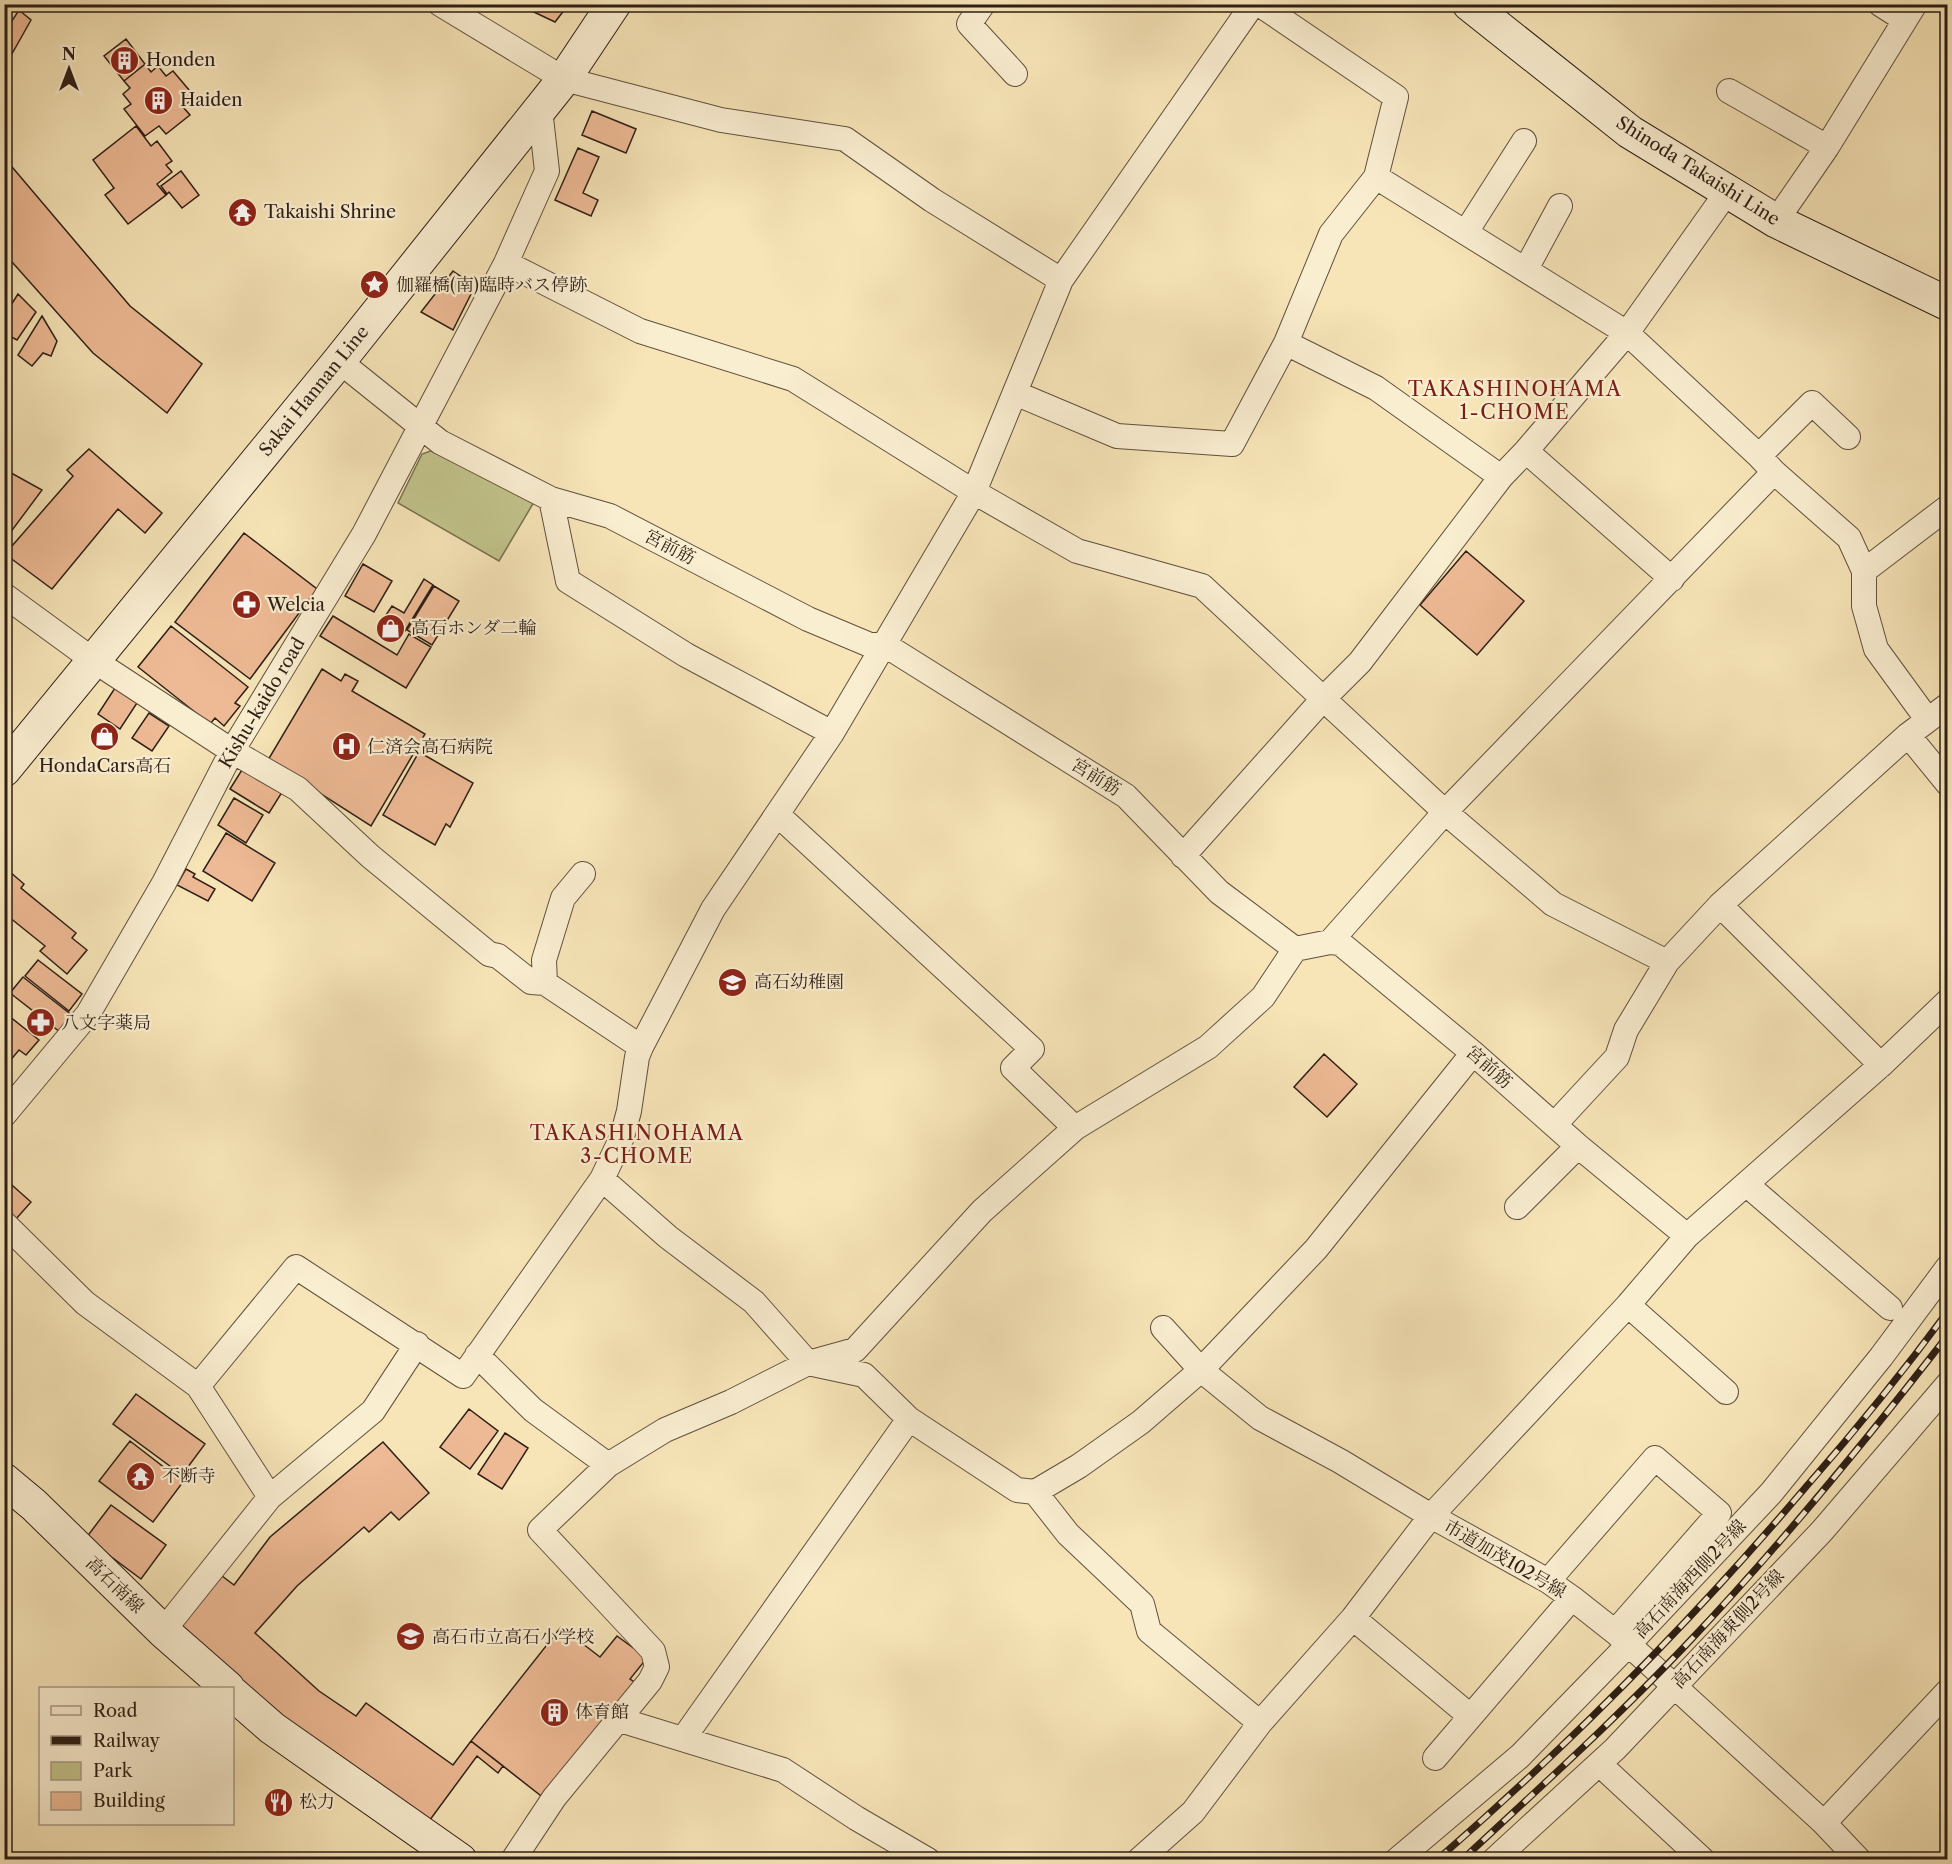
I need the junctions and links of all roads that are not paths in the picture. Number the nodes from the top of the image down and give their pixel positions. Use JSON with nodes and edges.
{"nodes":[{"id":1,"x":440,"y":4,"type":"edge"},
{"id":2,"x":614,"y":4,"type":"edge"},
{"id":3,"x":983,"y":4,"type":"edge"},
{"id":4,"x":1253,"y":4,"type":"edge"},
{"id":5,"x":1259,"y":4,"type":"edge"},
{"id":6,"x":1469,"y":4,"type":"edge"},
{"id":7,"x":1880,"y":4,"type":"edge"},
{"id":8,"x":1910,"y":12,"type":"edge"},
{"id":9,"x":1015,"y":74,"type":"dead end"},
{"id":10,"x":564,"y":79,"type":"junction"},
{"id":11,"x":1729,"y":91,"type":"dead end"},
{"id":12,"x":540,"y":109,"type":"junction"},
{"id":13,"x":1524,"y":141,"type":"dead end"},
{"id":14,"x":1827,"y":147,"type":"junction"},
{"id":15,"x":1376,"y":177,"type":"junction"},
{"id":16,"x":1727,"y":192,"type":"junction"},
{"id":17,"x":1560,"y":206,"type":"dead end"},
{"id":18,"x":1776,"y":221,"type":"junction"},
{"id":19,"x":1466,"y":232,"type":"junction"},
{"id":20,"x":506,"y":263,"type":"junction"},
{"id":21,"x":1527,"y":269,"type":"junction"},
{"id":22,"x":1061,"y":280,"type":"junction"},
{"id":23,"x":1947,"y":304,"type":"edge"},
{"id":24,"x":1627,"y":333,"type":"junction"},
{"id":25,"x":1286,"y":343,"type":"junction"},
{"id":26,"x":339,"y":361,"type":"junction"},
{"id":27,"x":1014,"y":393,"type":"junction"},
{"id":28,"x":420,"y":427,"type":"junction"},
{"id":29,"x":1848,"y":437,"type":"dead end"},
{"id":30,"x":1526,"y":451,"type":"junction"},
{"id":31,"x":1767,"y":464,"type":"junction"},
{"id":32,"x":1501,"y":477,"type":"junction"},
{"id":33,"x":974,"y":492,"type":"junction"},
{"id":34,"x":550,"y":499,"type":"junction"},
{"id":35,"x":1947,"y":507,"type":"edge"},
{"id":36,"x":1864,"y":571,"type":"junction"},
{"id":37,"x":1672,"y":579,"type":"junction"},
{"id":38,"x":4,"y":595,"type":"edge"},
{"id":39,"x":885,"y":645,"type":"junction"},
{"id":40,"x":93,"y":660,"type":"junction"},
{"id":41,"x":1323,"y":699,"type":"junction"},
{"id":42,"x":1947,"y":705,"type":"edge"},
{"id":43,"x":1928,"y":719,"type":"junction"},
{"id":44,"x":832,"y":733,"type":"junction"},
{"id":45,"x":1908,"y":735,"type":"junction"},
{"id":46,"x":232,"y":751,"type":"junction"},
{"id":47,"x":4,"y":770,"type":"edge"},
{"id":48,"x":1947,"y":784,"type":"edge"},
{"id":49,"x":1445,"y":812,"type":"junction"},
{"id":50,"x":778,"y":815,"type":"junction"},
{"id":51,"x":1183,"y":856,"type":"junction"},
{"id":52,"x":583,"y":874,"type":"dead end"},
{"id":53,"x":1720,"y":905,"type":"junction"},
{"id":54,"x":1330,"y":942,"type":"junction"},
{"id":55,"x":1295,"y":949,"type":"junction"},
{"id":56,"x":1667,"y":962,"type":"junction"},
{"id":57,"x":544,"y":983,"type":"junction"},
{"id":58,"x":1947,"y":1001,"type":"edge"},
{"id":59,"x":641,"y":1047,"type":"junction"},
{"id":60,"x":1473,"y":1053,"type":"junction"},
{"id":61,"x":1881,"y":1065,"type":"junction"},
{"id":62,"x":4,"y":1115,"type":"edge"},
{"id":63,"x":1555,"y":1124,"type":"junction"},
{"id":64,"x":1074,"y":1128,"type":"junction"},
{"id":65,"x":1578,"y":1146,"type":"junction"},
{"id":66,"x":602,"y":1179,"type":"junction"},
{"id":67,"x":1746,"y":1184,"type":"junction"},
{"id":68,"x":1517,"y":1207,"type":"dead end"},
{"id":69,"x":4,"y":1223,"type":"edge"},
{"id":70,"x":1687,"y":1236,"type":"junction"},
{"id":71,"x":1947,"y":1267,"type":"edge"},
{"id":72,"x":1628,"y":1305,"type":"junction"},
{"id":73,"x":1890,"y":1308,"type":"dead end"},
{"id":74,"x":1163,"y":1328,"type":"dead end"},
{"id":75,"x":417,"y":1344,"type":"junction"},
{"id":76,"x":477,"y":1355,"type":"junction"},
{"id":77,"x":808,"y":1363,"type":"junction"},
{"id":78,"x":1201,"y":1370,"type":"junction"},
{"id":79,"x":1947,"y":1384,"type":"edge"},
{"id":80,"x":198,"y":1386,"type":"junction"},
{"id":81,"x":1726,"y":1392,"type":"dead end"},
{"id":82,"x":909,"y":1419,"type":"junction"},
{"id":83,"x":608,"y":1465,"type":"junction"},
{"id":84,"x":4,"y":1480,"type":"edge"},
{"id":85,"x":1035,"y":1492,"type":"junction"},
{"id":86,"x":270,"y":1497,"type":"junction"},
{"id":87,"x":1431,"y":1516,"type":"junction"},
{"id":88,"x":1548,"y":1581,"type":"junction"},
{"id":89,"x":1572,"y":1598,"type":"junction"},
{"id":90,"x":1353,"y":1617,"type":"junction"},
{"id":91,"x":163,"y":1631,"type":"junction"},
{"id":92,"x":1622,"y":1638,"type":"junction"},
{"id":93,"x":1674,"y":1686,"type":"junction"},
{"id":94,"x":226,"y":1687,"type":"edge"},
{"id":95,"x":1947,"y":1691,"type":"edge"},
{"id":96,"x":234,"y":1695,"type":"edge"},
{"id":97,"x":1470,"y":1716,"type":"junction"},
{"id":98,"x":617,"y":1719,"type":"junction"},
{"id":99,"x":1260,"y":1723,"type":"junction"},
{"id":100,"x":682,"y":1739,"type":"junction"},
{"id":101,"x":1435,"y":1758,"type":"dead end"},
{"id":102,"x":1609,"y":1773,"type":"dead end"},
{"id":103,"x":1824,"y":1823,"type":"junction"},
{"id":104,"x":460,"y":1860,"type":"edge"},
{"id":105,"x":513,"y":1860,"type":"edge"},
{"id":106,"x":928,"y":1860,"type":"edge"},
{"id":107,"x":1139,"y":1860,"type":"edge"},
{"id":108,"x":1397,"y":1860,"type":"edge"},
{"id":109,"x":1494,"y":1860,"type":"edge"},
{"id":110,"x":1703,"y":1860,"type":"edge"},
{"id":111,"x":1859,"y":1860,"type":"edge"}],
"edges":[{"from":1,"to":10,"type":"street"},
{"from":2,"to":10,"type":"main road","name":"Sakai Hannan Line"},
{"from":3,"to":9,"type":"street"},
{"from":4,"to":22,"type":"street"},
{"from":5,"to":15,"type":"street"},
{"from":6,"to":16,"type":"main road","name":"Shinoda Takaishi Line"},
{"from":7,"to":8,"type":"street"},
{"from":8,"to":14,"type":"street"},
{"from":10,"to":12,"type":"main road","name":"Sakai Hannan Line"},
{"from":10,"to":22,"type":"street"},
{"from":11,"to":14,"type":"street"},
{"from":12,"to":20,"type":"street","name":"Kishu-kaido road"},
{"from":12,"to":26,"type":"main road","name":"Sakai Hannan Line"},
{"from":13,"to":19,"type":"street"},
{"from":14,"to":18,"type":"street"},
{"from":15,"to":19,"type":"street"},
{"from":15,"to":25,"type":"street"},
{"from":16,"to":18,"type":"main road","name":"Shinoda Takaishi Line"},
{"from":16,"to":24,"type":"street"},
{"from":17,"to":21,"type":"street"},
{"from":18,"to":23,"type":"main road","name":"Shinoda Takaishi Line"},
{"from":19,"to":21,"type":"street"},
{"from":20,"to":28,"type":"street","name":"Kishu-kaido road"},
{"from":20,"to":33,"type":"street"},
{"from":21,"to":24,"type":"street"},
{"from":22,"to":27,"type":"street"},
{"from":24,"to":30,"type":"street"},
{"from":24,"to":31,"type":"street"},
{"from":25,"to":27,"type":"street"},
{"from":25,"to":32,"type":"street"},
{"from":26,"to":28,"type":"street","name":"宮前筋"},
{"from":26,"to":40,"type":"main road","name":"Sakai Hannan Line"},
{"from":27,"to":33,"type":"street"},
{"from":28,"to":34,"type":"street","name":"宮前筋"},
{"from":28,"to":46,"type":"street","name":"Kishu-kaido road"},
{"from":29,"to":31,"type":"street"},
{"from":30,"to":32,"type":"street"},
{"from":30,"to":37,"type":"street"},
{"from":31,"to":36,"type":"street"},
{"from":31,"to":37,"type":"street"},
{"from":32,"to":41,"type":"street"},
{"from":33,"to":39,"type":"street"},
{"from":33,"to":41,"type":"street"},
{"from":34,"to":39,"type":"street","name":"宮前筋"},
{"from":34,"to":44,"type":"street"},
{"from":35,"to":36,"type":"street"},
{"from":36,"to":43,"type":"street"},
{"from":37,"to":49,"type":"street"},
{"from":38,"to":40,"type":"street"},
{"from":39,"to":44,"type":"street"},
{"from":39,"to":51,"type":"street","name":"宮前筋"},
{"from":40,"to":46,"type":"street"},
{"from":40,"to":47,"type":"main road","name":"Sakai Hannan Line"},
{"from":41,"to":49,"type":"street"},
{"from":41,"to":51,"type":"street"},
{"from":42,"to":43,"type":"street"},
{"from":43,"to":45,"type":"street"},
{"from":44,"to":50,"type":"street"},
{"from":45,"to":48,"type":"street"},
{"from":45,"to":53,"type":"street"},
{"from":46,"to":57,"type":"street"},
{"from":46,"to":62,"type":"street","name":"Kishu-kaido road"},
{"from":49,"to":54,"type":"street"},
{"from":49,"to":56,"type":"street"},
{"from":50,"to":59,"type":"street"},
{"from":50,"to":64,"type":"street"},
{"from":51,"to":55,"type":"street","name":"宮前筋"},
{"from":52,"to":57,"type":"street"},
{"from":53,"to":56,"type":"street"},
{"from":53,"to":61,"type":"street"},
{"from":54,"to":55,"type":"street"},
{"from":54,"to":60,"type":"street","name":"宮前筋"},
{"from":55,"to":64,"type":"street"},
{"from":56,"to":63,"type":"street"},
{"from":57,"to":59,"type":"street"},
{"from":58,"to":61,"type":"street"},
{"from":59,"to":66,"type":"street"},
{"from":60,"to":63,"type":"street","name":"宮前筋"},
{"from":60,"to":78,"type":"street"},
{"from":61,"to":67,"type":"street"},
{"from":63,"to":65,"type":"street","name":"宮前筋"},
{"from":64,"to":77,"type":"street"},
{"from":65,"to":68,"type":"street"},
{"from":65,"to":70,"type":"street","name":"宮前筋"},
{"from":66,"to":76,"type":"street"},
{"from":66,"to":77,"type":"street"},
{"from":67,"to":70,"type":"street"},
{"from":67,"to":73,"type":"street"},
{"from":69,"to":80,"type":"street"},
{"from":70,"to":72,"type":"street"},
{"from":71,"to":92,"type":"street","name":"高石南海西側2号線"},
{"from":72,"to":81,"type":"street"},
{"from":72,"to":87,"type":"street"},
{"from":74,"to":78,"type":"street","name":"市道加茂102号線"},
{"from":75,"to":76,"type":"street"},
{"from":75,"to":80,"type":"street"},
{"from":75,"to":86,"type":"street"},
{"from":76,"to":83,"type":"street"},
{"from":77,"to":82,"type":"street"},
{"from":77,"to":83,"type":"street"},
{"from":78,"to":85,"type":"street"},
{"from":78,"to":87,"type":"street","name":"市道加茂102号線"},
{"from":79,"to":93,"type":"street","name":"高石南海東側2号線"},
{"from":80,"to":86,"type":"street"},
{"from":82,"to":85,"type":"street"},
{"from":82,"to":100,"type":"street"},
{"from":83,"to":98,"type":"street"},
{"from":84,"to":91,"type":"main road","name":"高石南線"},
{"from":85,"to":99,"type":"street"},
{"from":86,"to":91,"type":"street"},
{"from":87,"to":88,"type":"street","name":"市道加茂102号線"},
{"from":87,"to":90,"type":"street"},
{"from":88,"to":89,"type":"street","name":"市道加茂102号線"},
{"from":88,"to":92,"type":"street"},
{"from":89,"to":92,"type":"street","name":"市道加茂102号線"},
{"from":89,"to":97,"type":"street"},
{"from":90,"to":97,"type":"street"},
{"from":90,"to":99,"type":"street"},
{"from":91,"to":94,"type":"main road","name":"高石南線"},
{"from":92,"to":93,"type":"street","name":"市道加茂102号線"},
{"from":92,"to":108,"type":"street","name":"高石南海西側2号線"},
{"from":93,"to":103,"type":"street","name":"市道加茂102号線"},
{"from":93,"to":109,"type":"street","name":"高石南海東側2号線"},
{"from":95,"to":103,"type":"street"},
{"from":96,"to":104,"type":"main road"},
{"from":97,"to":101,"type":"street"},
{"from":98,"to":100,"type":"street"},
{"from":98,"to":105,"type":"street"},
{"from":99,"to":107,"type":"street"},
{"from":100,"to":106,"type":"street"},
{"from":102,"to":110,"type":"street"},
{"from":103,"to":111,"type":"street","name":"市道加茂102号線"}]}
